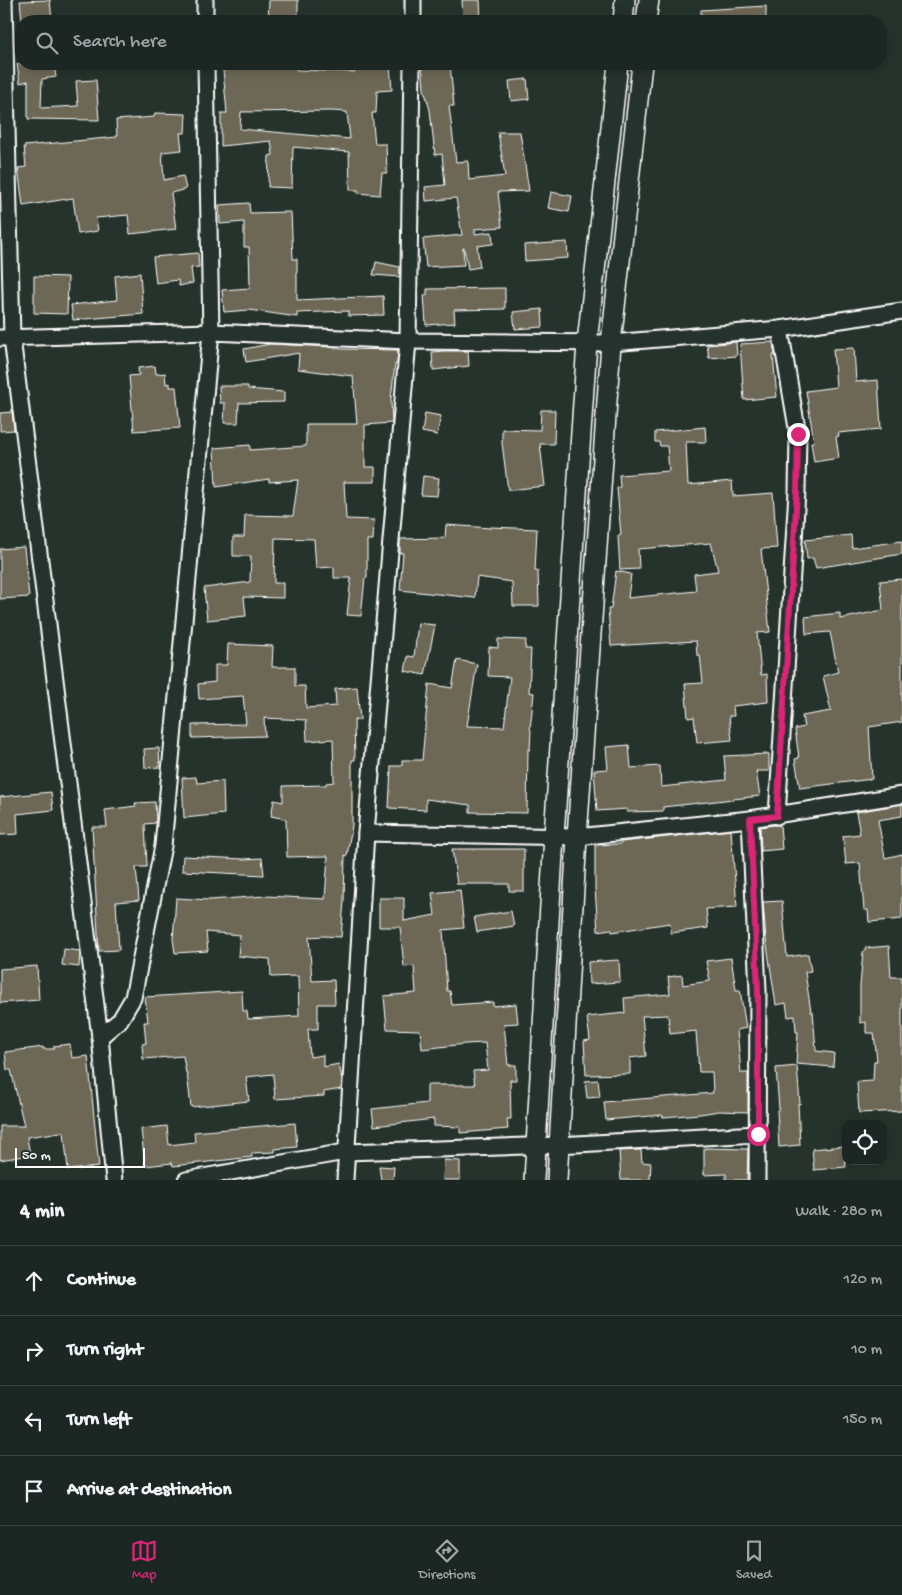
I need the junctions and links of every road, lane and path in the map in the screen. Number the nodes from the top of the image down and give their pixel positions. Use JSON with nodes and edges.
{"nodes":[{"id":1,"x":4,"y":0,"type":"edge"},
{"id":2,"x":205,"y":0,"type":"edge"},
{"id":3,"x":413,"y":0,"type":"edge"},
{"id":4,"x":625,"y":0,"type":"edge"},
{"id":5,"x":649,"y":0,"type":"edge"},
{"id":6,"x":205,"y":15,"type":"edge"},
{"id":7,"x":413,"y":15,"type":"edge"},
{"id":8,"x":624,"y":15,"type":"edge"},
{"id":9,"x":647,"y":15,"type":"edge"},
{"id":10,"x":206,"y":70,"type":"edge"},
{"id":11,"x":412,"y":70,"type":"edge"},
{"id":12,"x":617,"y":70,"type":"edge"},
{"id":13,"x":641,"y":70,"type":"edge"},
{"id":14,"x":902,"y":312,"type":"edge"},
{"id":15,"x":780,"y":329,"type":"junction"},
{"id":16,"x":211,"y":332,"type":"junction"},
{"id":17,"x":6,"y":338,"type":"edge"},
{"id":18,"x":408,"y":341,"type":"junction"},
{"id":19,"x":588,"y":343,"type":"junction"},
{"id":20,"x":611,"y":343,"type":"junction"},
{"id":21,"x":902,"y":795,"type":"edge"},
{"id":22,"x":777,"y":816,"type":"junction"},
{"id":23,"x":750,"y":819,"type":"junction"},
{"id":24,"x":366,"y":833,"type":"junction"},
{"id":25,"x":554,"y":836,"type":"junction"},
{"id":26,"x":577,"y":837,"type":"junction"},
{"id":27,"x":100,"y":1037,"type":"junction"},
{"id":28,"x":758,"y":1134,"type":"junction"},
{"id":29,"x":534,"y":1145,"type":"junction"},
{"id":30,"x":558,"y":1145,"type":"junction"},
{"id":31,"x":345,"y":1152,"type":"junction"},
{"id":32,"x":114,"y":1180,"type":"edge"},
{"id":33,"x":186,"y":1180,"type":"edge"},
{"id":34,"x":344,"y":1180,"type":"edge"},
{"id":35,"x":534,"y":1180,"type":"edge"},
{"id":36,"x":557,"y":1180,"type":"edge"},
{"id":37,"x":757,"y":1180,"type":"edge"}],
"edges":[{"from":1,"to":17,"type":"street"},
{"from":2,"to":6,"type":"street"},
{"from":3,"to":7,"type":"street"},
{"from":4,"to":8,"type":"street"},
{"from":5,"to":9,"type":"street"},
{"from":10,"to":16,"type":"street"},
{"from":11,"to":18,"type":"street"},
{"from":12,"to":19,"type":"street"},
{"from":13,"to":20,"type":"street"},
{"from":14,"to":15,"type":"street"},
{"from":15,"to":20,"type":"street"},
{"from":15,"to":22,"type":"street"},
{"from":16,"to":17,"type":"street"},
{"from":16,"to":18,"type":"street"},
{"from":16,"to":27,"type":"street"},
{"from":17,"to":27,"type":"street"},
{"from":18,"to":19,"type":"street"},
{"from":18,"to":24,"type":"street"},
{"from":19,"to":20,"type":"street"},
{"from":19,"to":25,"type":"street"},
{"from":20,"to":26,"type":"street"},
{"from":21,"to":22,"type":"street"},
{"from":22,"to":23,"type":"street"},
{"from":23,"to":26,"type":"street"},
{"from":23,"to":28,"type":"street"},
{"from":24,"to":25,"type":"street"},
{"from":24,"to":31,"type":"street"},
{"from":25,"to":26,"type":"street"},
{"from":25,"to":29,"type":"street"},
{"from":26,"to":30,"type":"street"},
{"from":27,"to":32,"type":"street"},
{"from":28,"to":30,"type":"street"},
{"from":28,"to":37,"type":"street"},
{"from":29,"to":30,"type":"street"},
{"from":29,"to":31,"type":"street"},
{"from":29,"to":35,"type":"street"},
{"from":30,"to":36,"type":"street"},
{"from":31,"to":33,"type":"street"},
{"from":31,"to":34,"type":"street"}]}
